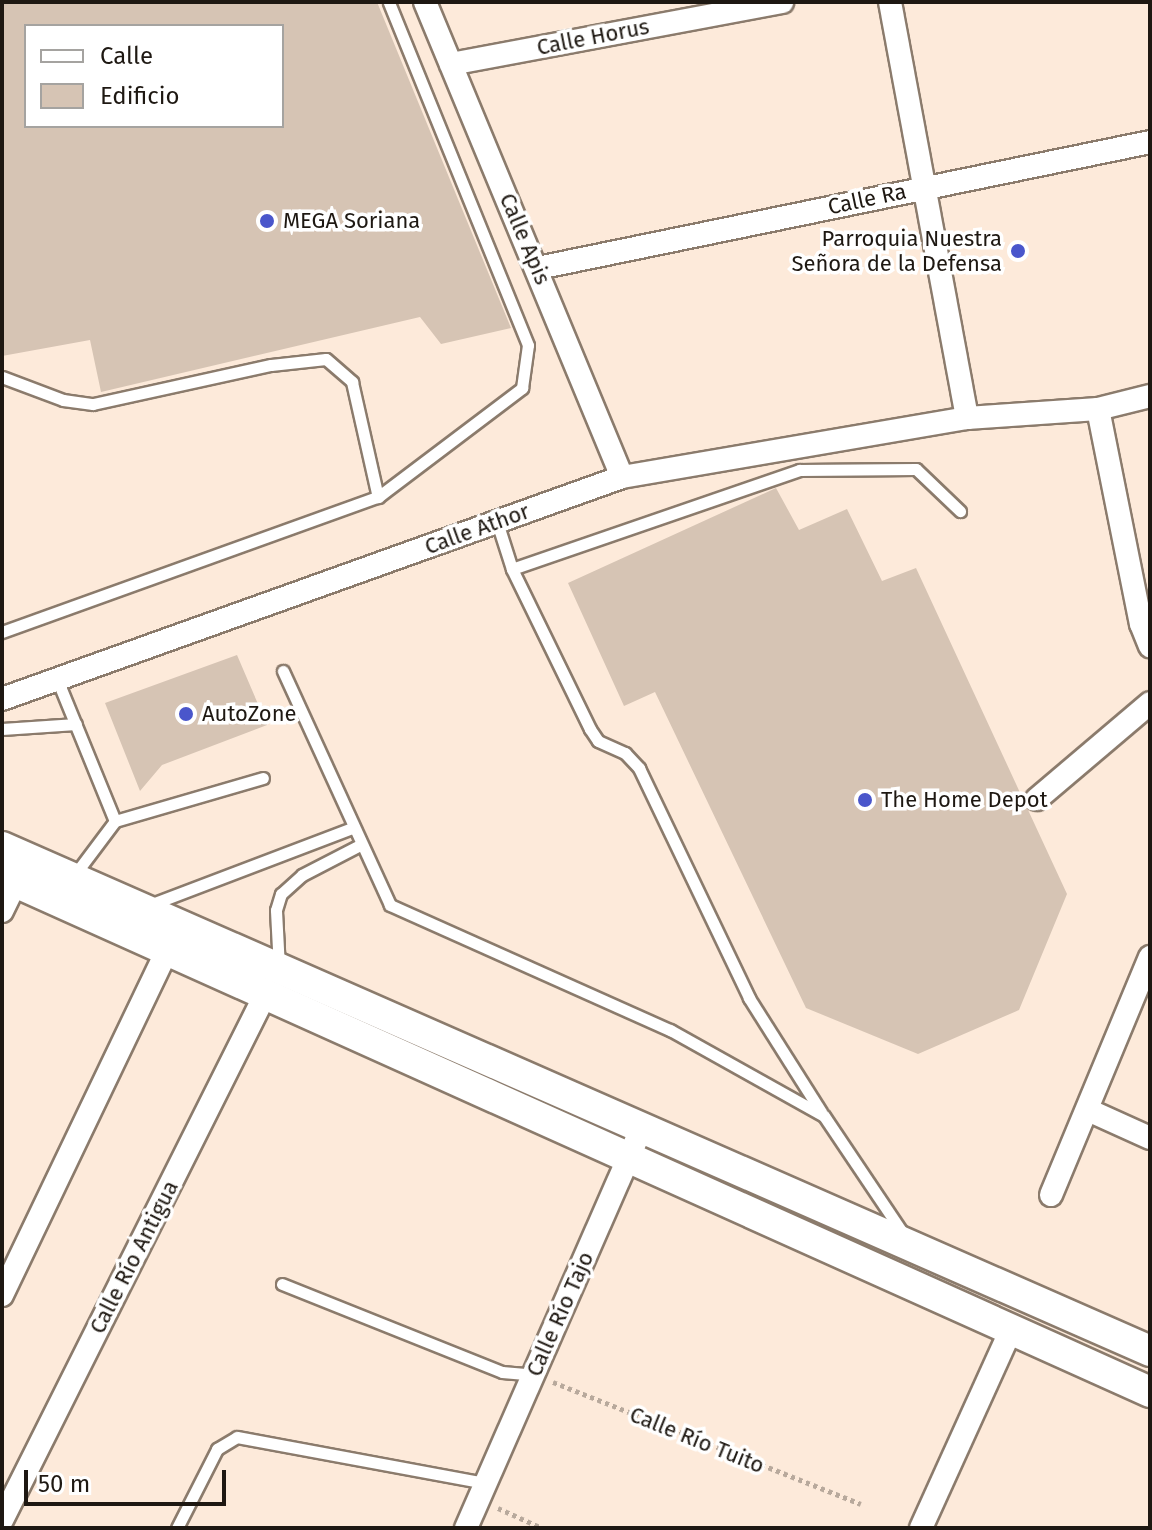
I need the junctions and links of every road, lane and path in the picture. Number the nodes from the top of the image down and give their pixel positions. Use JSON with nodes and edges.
{"nodes":[{"id":1,"x":389,"y":2,"type":"edge"},
{"id":2,"x":425,"y":2,"type":"edge"},
{"id":3,"x":782,"y":2,"type":"edge"},
{"id":4,"x":890,"y":2,"type":"edge"},
{"id":5,"x":451,"y":64,"type":"junction"},
{"id":6,"x":1150,"y":142,"type":"edge"},
{"id":7,"x":925,"y":187,"type":"junction"},
{"id":8,"x":538,"y":268,"type":"junction"},
{"id":9,"x":2,"y":377,"type":"edge"},
{"id":10,"x":1150,"y":396,"type":"edge"},
{"id":11,"x":1098,"y":409,"type":"junction"},
{"id":12,"x":967,"y":418,"type":"junction"},
{"id":13,"x":622,"y":477,"type":"junction"},
{"id":14,"x":378,"y":497,"type":"junction"},
{"id":15,"x":960,"y":511,"type":"dead end"},
{"id":16,"x":497,"y":522,"type":"junction"},
{"id":17,"x":512,"y":569,"type":"junction"},
{"id":18,"x":2,"y":632,"type":"edge"},
{"id":19,"x":1150,"y":646,"type":"edge"},
{"id":20,"x":283,"y":671,"type":"dead end"},
{"id":21,"x":57,"y":679,"type":"junction"},
{"id":22,"x":2,"y":699,"type":"edge"},
{"id":23,"x":1150,"y":703,"type":"edge"},
{"id":24,"x":76,"y":724,"type":"junction"},
{"id":25,"x":2,"y":729,"type":"edge"},
{"id":26,"x":263,"y":778,"type":"dead end"},
{"id":27,"x":1037,"y":799,"type":"dead end"},
{"id":28,"x":115,"y":821,"type":"junction"},
{"id":29,"x":352,"y":828,"type":"junction"},
{"id":30,"x":360,"y":845,"type":"junction"},
{"id":31,"x":2,"y":847,"type":"edge"},
{"id":32,"x":73,"y":878,"type":"junction"},
{"id":33,"x":9,"y":879,"type":"edge"},
{"id":34,"x":141,"y":908,"type":"junction"},
{"id":35,"x":2,"y":911,"type":"edge"},
{"id":36,"x":167,"y":950,"type":"junction"},
{"id":37,"x":1150,"y":957,"type":"edge"},
{"id":38,"x":272,"y":982,"type":"junction"},
{"id":39,"x":1088,"y":1110,"type":"junction"},
{"id":40,"x":824,"y":1116,"type":"junction"},
{"id":41,"x":642,"y":1128,"type":"junction"},
{"id":42,"x":1150,"y":1138,"type":"edge"},
{"id":43,"x":629,"y":1158,"type":"junction"},
{"id":44,"x":1051,"y":1195,"type":"dead end"},
{"id":45,"x":911,"y":1246,"type":"junction"},
{"id":46,"x":282,"y":1284,"type":"dead end"},
{"id":47,"x":2,"y":1295,"type":"edge"},
{"id":48,"x":1011,"y":1330,"type":"junction"},
{"id":49,"x":1148,"y":1344,"type":"edge"},
{"id":50,"x":534,"y":1375,"type":"junction"},
{"id":51,"x":1150,"y":1392,"type":"edge"},
{"id":52,"x":482,"y":1491,"type":"junction"},
{"id":53,"x":861,"y":1504,"type":"dead end"},
{"id":54,"x":2,"y":1520,"type":"edge"},
{"id":55,"x":177,"y":1528,"type":"edge"},
{"id":56,"x":466,"y":1528,"type":"edge"},
{"id":57,"x":542,"y":1528,"type":"edge"},
{"id":58,"x":921,"y":1528,"type":"edge"}],
"edges":[{"from":1,"to":14,"type":"lane"},
{"from":2,"to":5,"type":"street","name":"Calle Apis"},
{"from":3,"to":5,"type":"street","name":"Calle Horus"},
{"from":4,"to":7,"type":"street"},
{"from":5,"to":8,"type":"street","name":"Calle Apis"},
{"from":6,"to":7,"type":"street","name":"Calle Ra"},
{"from":7,"to":8,"type":"street","name":"Calle Ra"},
{"from":7,"to":12,"type":"street"},
{"from":8,"to":13,"type":"street","name":"Calle Apis"},
{"from":9,"to":14,"type":"lane"},
{"from":10,"to":11,"type":"street","name":"Calle Athor"},
{"from":11,"to":12,"type":"street","name":"Calle Athor"},
{"from":11,"to":19,"type":"street"},
{"from":12,"to":13,"type":"street","name":"Calle Athor"},
{"from":13,"to":16,"type":"street","name":"Calle Athor"},
{"from":14,"to":18,"type":"lane"},
{"from":15,"to":17,"type":"lane"},
{"from":16,"to":17,"type":"lane"},
{"from":16,"to":21,"type":"street","name":"Calle Athor"},
{"from":17,"to":40,"type":"lane"},
{"from":20,"to":29,"type":"lane"},
{"from":21,"to":22,"type":"street","name":"Calle Athor"},
{"from":21,"to":24,"type":"lane"},
{"from":23,"to":27,"type":"street"},
{"from":24,"to":25,"type":"lane"},
{"from":24,"to":28,"type":"lane"},
{"from":26,"to":28,"type":"lane"},
{"from":28,"to":32,"type":"lane"},
{"from":29,"to":30,"type":"lane"},
{"from":29,"to":34,"type":"lane"},
{"from":30,"to":38,"type":"lane"},
{"from":30,"to":40,"type":"lane"},
{"from":31,"to":32,"type":"main road"},
{"from":32,"to":34,"type":"main road"},
{"from":33,"to":35,"type":"street"},
{"from":33,"to":36,"type":"main road"},
{"from":34,"to":38,"type":"main road"},
{"from":36,"to":38,"type":"main road"},
{"from":36,"to":47,"type":"street"},
{"from":37,"to":39,"type":"street"},
{"from":38,"to":41,"type":"main road"},
{"from":38,"to":43,"type":"main road"},
{"from":38,"to":54,"type":"street","name":"Calle Río Antigua"},
{"from":39,"to":42,"type":"street"},
{"from":39,"to":44,"type":"street"},
{"from":40,"to":45,"type":"lane"},
{"from":41,"to":43,"type":"street","name":"Calle Río Tajo"},
{"from":41,"to":45,"type":"main road"},
{"from":43,"to":48,"type":"main road"},
{"from":43,"to":50,"type":"street","name":"Calle Río Tajo"},
{"from":45,"to":49,"type":"main road"},
{"from":46,"to":50,"type":"lane"},
{"from":48,"to":51,"type":"main road"},
{"from":48,"to":58,"type":"street"},
{"from":50,"to":52,"type":"street","name":"Calle Río Tajo"},
{"from":50,"to":53,"type":"path","name":"Calle Río Tuito"},
{"from":52,"to":55,"type":"lane"},
{"from":52,"to":56,"type":"street","name":"Calle Río Tajo"},
{"from":52,"to":57,"type":"path"}]}
